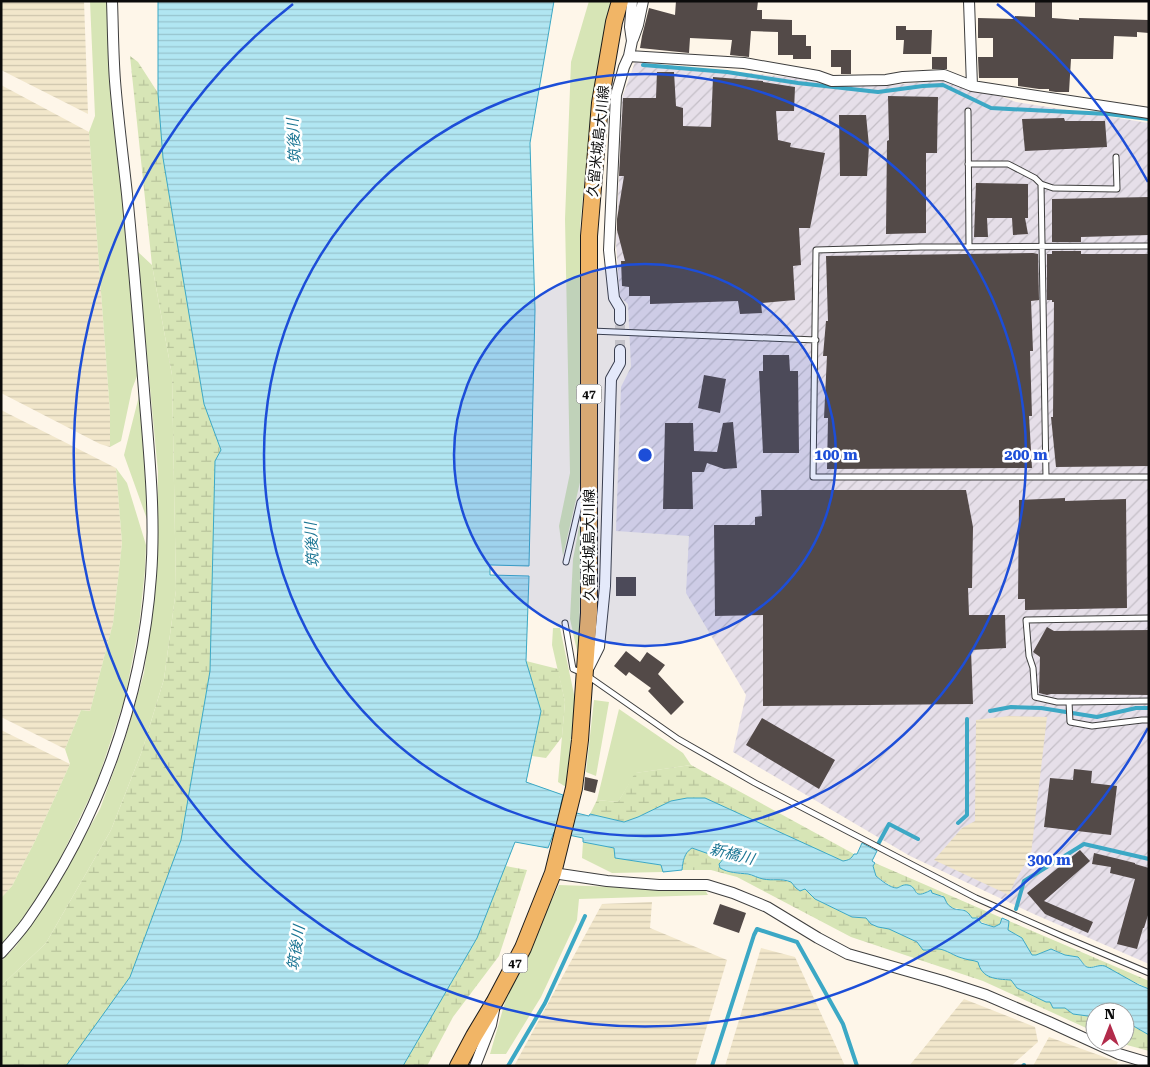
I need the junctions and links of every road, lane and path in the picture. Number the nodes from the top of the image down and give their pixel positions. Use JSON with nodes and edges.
{"nodes":[{"id":1,"x":112,"y":1,"type":"edge"},
{"id":2,"x":620,"y":1,"type":"edge"},
{"id":3,"x":632,"y":1,"type":"edge"},
{"id":4,"x":643,"y":1,"type":"edge"},
{"id":5,"x":969,"y":1,"type":"edge"},
{"id":6,"x":632,"y":41,"type":"junction"},
{"id":7,"x":630,"y":56,"type":"junction"},
{"id":8,"x":972,"y":86,"type":"junction"},
{"id":9,"x":968,"y":112,"type":"dead end"},
{"id":10,"x":1149,"y":113,"type":"edge"},
{"id":11,"x":1116,"y":157,"type":"dead end"},
{"id":12,"x":968,"y":164,"type":"junction"},
{"id":13,"x":1041,"y":184,"type":"junction"},
{"id":14,"x":1149,"y":246,"type":"edge"},
{"id":15,"x":969,"y":247,"type":"junction"},
{"id":16,"x":1042,"y":247,"type":"junction"},
{"id":17,"x":620,"y":320,"type":"tunnel mouth"},
{"id":18,"x":589,"y":331,"type":"junction"},
{"id":19,"x":816,"y":340,"type":"junction"},
{"id":20,"x":620,"y":350,"type":"tunnel mouth"},
{"id":21,"x":1149,"y":476,"type":"edge"},
{"id":22,"x":1046,"y":477,"type":"junction"},
{"id":23,"x":589,"y":489,"type":"junction"},
{"id":24,"x":566,"y":562,"type":"dead end"},
{"id":25,"x":1149,"y":618,"type":"edge"},
{"id":26,"x":565,"y":623,"type":"dead end"},
{"id":27,"x":585,"y":674,"type":"junction"},
{"id":28,"x":1149,"y":701,"type":"edge"},
{"id":29,"x":1069,"y":705,"type":"junction"},
{"id":30,"x":1149,"y":720,"type":"edge"},
{"id":31,"x":553,"y":873,"type":"junction"},
{"id":32,"x":1,"y":953,"type":"edge"},
{"id":33,"x":1149,"y":973,"type":"edge"},
{"id":34,"x":495,"y":1001,"type":"junction"},
{"id":35,"x":1130,"y":1062,"type":"edge"},
{"id":36,"x":1149,"y":1063,"type":"edge"},
{"id":37,"x":458,"y":1066,"type":"edge"},
{"id":38,"x":475,"y":1066,"type":"edge"}],
"edges":[{"from":1,"to":32,"type":"street"},
{"from":2,"to":18,"type":"main road","name":"久留米城島大川線","number":"47"},
{"from":3,"to":6,"type":"street"},
{"from":4,"to":6,"type":"street"},
{"from":5,"to":8,"type":"street"},
{"from":6,"to":7,"type":"street"},
{"from":7,"to":8,"type":"street"},
{"from":7,"to":17,"type":"street"},
{"from":8,"to":10,"type":"street"},
{"from":9,"to":12,"type":"lane"},
{"from":11,"to":13,"type":"lane"},
{"from":12,"to":13,"type":"lane"},
{"from":12,"to":15,"type":"lane"},
{"from":13,"to":16,"type":"lane"},
{"from":14,"to":16,"type":"lane"},
{"from":15,"to":16,"type":"lane"},
{"from":15,"to":19,"type":"lane"},
{"from":16,"to":22,"type":"lane"},
{"from":18,"to":19,"type":"lane"},
{"from":18,"to":23,"type":"main road","name":"久留米城島大川線","number":"47"},
{"from":19,"to":22,"type":"lane"},
{"from":20,"to":27,"type":"street"},
{"from":21,"to":22,"type":"lane"},
{"from":23,"to":24,"type":"lane"},
{"from":23,"to":27,"type":"main road","name":"久留米城島大川線","number":"47"},
{"from":25,"to":29,"type":"lane"},
{"from":26,"to":27,"type":"lane"},
{"from":27,"to":31,"type":"main road","name":"久留米城島大川線","number":"47"},
{"from":27,"to":33,"type":"lane"},
{"from":28,"to":29,"type":"lane"},
{"from":29,"to":30,"type":"lane"},
{"from":31,"to":34,"type":"main road","name":"久留米城島大川線","number":"47"},
{"from":31,"to":35,"type":"street"},
{"from":34,"to":37,"type":"main road","name":"久留米城島大川線","number":"47"},
{"from":34,"to":38,"type":"street"},
{"from":35,"to":36,"type":"street"}]}
